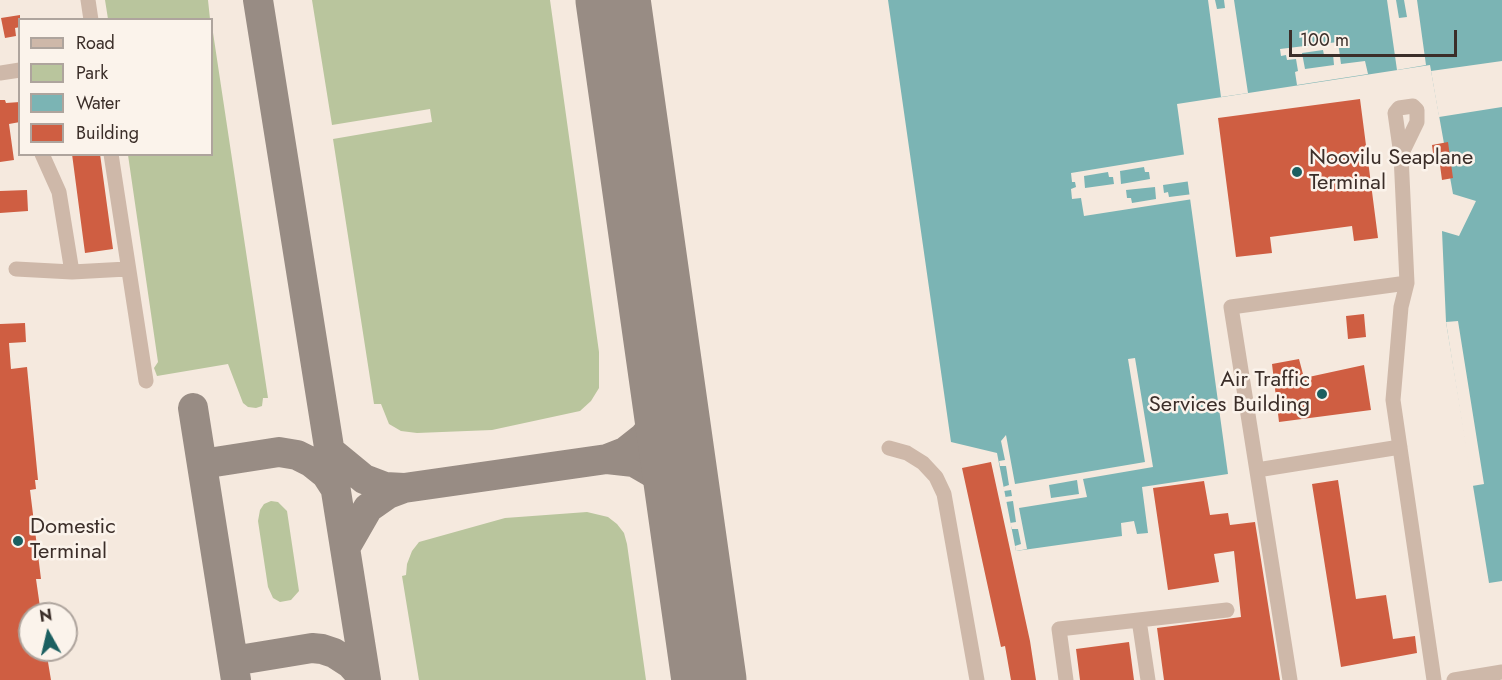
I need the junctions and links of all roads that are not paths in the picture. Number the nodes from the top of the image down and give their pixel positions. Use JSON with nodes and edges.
{"nodes":[{"id":1,"x":88,"y":0,"type":"edge"},
{"id":2,"x":91,"y":18,"type":"edge"},
{"id":3,"x":18,"y":70,"type":"edge"},
{"id":4,"x":0,"y":73,"type":"edge"},
{"id":5,"x":1401,"y":155,"type":"dead end"},
{"id":6,"x":43,"y":156,"type":"edge"},
{"id":7,"x":111,"y":156,"type":"edge"},
{"id":8,"x":16,"y":269,"type":"dead end"},
{"id":9,"x":128,"y":269,"type":"junction"},
{"id":10,"x":72,"y":272,"type":"junction"},
{"id":11,"x":1407,"y":283,"type":"junction"},
{"id":12,"x":146,"y":381,"type":"dead end"},
{"id":13,"x":1400,"y":447,"type":"junction"},
{"id":14,"x":889,"y":448,"type":"dead end"},
{"id":15,"x":1257,"y":470,"type":"junction"},
{"id":16,"x":1227,"y":610,"type":"dead end"},
{"id":17,"x":1139,"y":620,"type":"junction"},
{"id":18,"x":1502,"y":672,"type":"edge"},
{"id":19,"x":976,"y":680,"type":"edge"},
{"id":20,"x":1066,"y":680,"type":"edge"},
{"id":21,"x":1148,"y":680,"type":"edge"},
{"id":22,"x":1290,"y":680,"type":"edge"},
{"id":23,"x":1434,"y":680,"type":"edge"},
{"id":24,"x":1454,"y":680,"type":"edge"}],
"edges":[{"from":1,"to":2,"type":"lane"},
{"from":3,"to":4,"type":"lane"},
{"from":5,"to":11,"type":"lane"},
{"from":6,"to":10,"type":"lane"},
{"from":7,"to":9,"type":"lane"},
{"from":8,"to":10,"type":"lane"},
{"from":9,"to":10,"type":"lane"},
{"from":9,"to":12,"type":"lane"},
{"from":11,"to":13,"type":"lane"},
{"from":11,"to":15,"type":"lane"},
{"from":13,"to":15,"type":"lane"},
{"from":13,"to":23,"type":"lane"},
{"from":14,"to":19,"type":"lane"},
{"from":15,"to":22,"type":"lane"},
{"from":16,"to":17,"type":"lane"},
{"from":17,"to":20,"type":"lane"},
{"from":17,"to":21,"type":"lane"},
{"from":18,"to":24,"type":"lane"}]}
